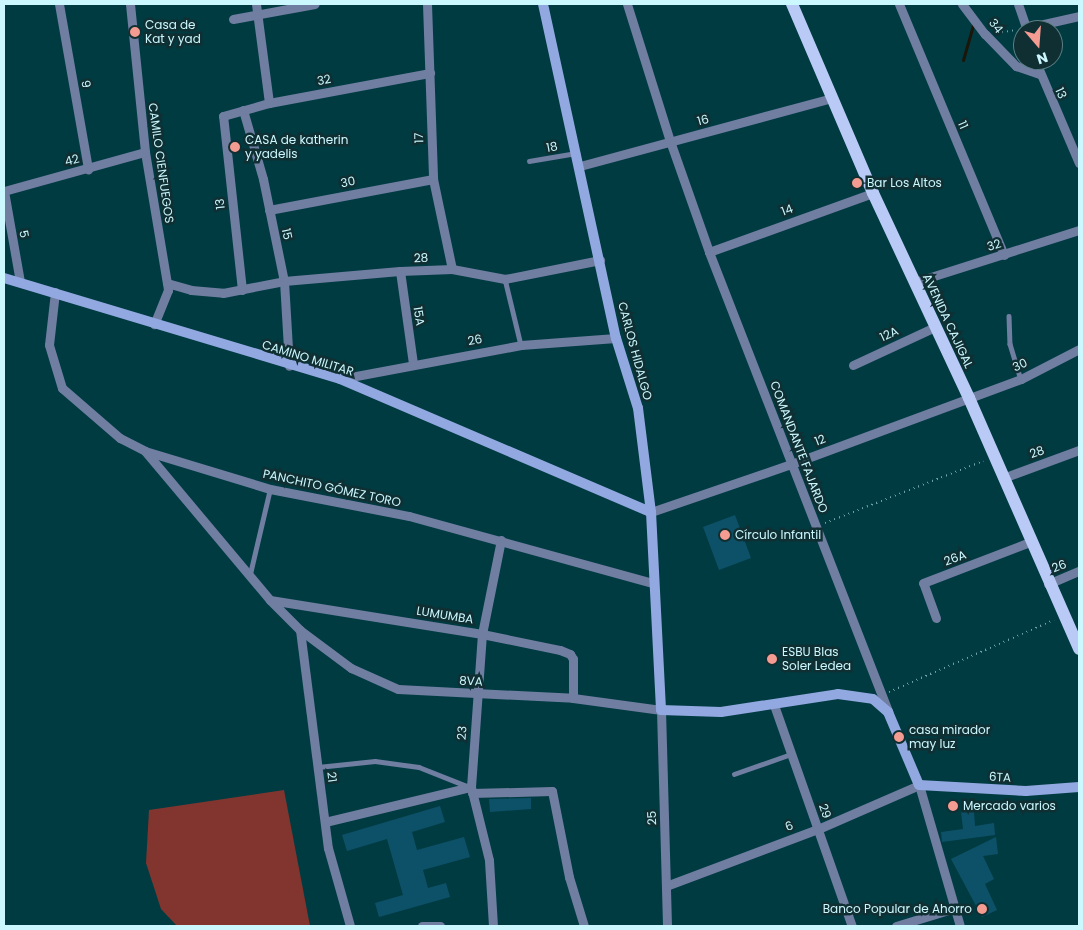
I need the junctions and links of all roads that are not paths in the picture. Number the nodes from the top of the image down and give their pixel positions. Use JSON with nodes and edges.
{"nodes":[{"id":1,"x":59,"y":4,"type":"edge"},
{"id":2,"x":130,"y":4,"type":"edge"},
{"id":3,"x":256,"y":4,"type":"edge"},
{"id":4,"x":315,"y":4,"type":"edge"},
{"id":5,"x":427,"y":4,"type":"edge"},
{"id":6,"x":543,"y":4,"type":"edge"},
{"id":7,"x":627,"y":4,"type":"edge"},
{"id":8,"x":792,"y":4,"type":"edge"},
{"id":9,"x":900,"y":4,"type":"edge"},
{"id":10,"x":962,"y":4,"type":"edge"},
{"id":11,"x":1018,"y":4,"type":"edge"},
{"id":12,"x":258,"y":14,"type":"junction"},
{"id":13,"x":1079,"y":16,"type":"edge"},
{"id":14,"x":233,"y":19,"type":"dead end"},
{"id":15,"x":1024,"y":20,"type":"edge"},
{"id":16,"x":1063,"y":20,"type":"edge"},
{"id":17,"x":1038,"y":70,"type":"edge"},
{"id":18,"x":430,"y":73,"type":"junction"},
{"id":19,"x":1039,"y":74,"type":"junction"},
{"id":20,"x":832,"y":98,"type":"junction"},
{"id":21,"x":269,"y":103,"type":"junction"},
{"id":22,"x":243,"y":110,"type":"junction"},
{"id":23,"x":223,"y":116,"type":"joint"},
{"id":24,"x":670,"y":141,"type":"junction"},
{"id":25,"x":145,"y":152,"type":"junction"},
{"id":26,"x":578,"y":152,"type":"junction"},
{"id":27,"x":529,"y":161,"type":"dead end"},
{"id":28,"x":1079,"y":163,"type":"edge"},
{"id":29,"x":580,"y":166,"type":"junction"},
{"id":30,"x":88,"y":168,"type":"junction"},
{"id":31,"x":433,"y":178,"type":"junction"},
{"id":32,"x":4,"y":191,"type":"edge"},
{"id":33,"x":873,"y":193,"type":"junction"},
{"id":34,"x":269,"y":210,"type":"junction"},
{"id":35,"x":1079,"y":230,"type":"edge"},
{"id":36,"x":709,"y":252,"type":"junction"},
{"id":37,"x":1004,"y":255,"type":"junction"},
{"id":38,"x":600,"y":260,"type":"junction"},
{"id":39,"x":452,"y":269,"type":"junction"},
{"id":40,"x":400,"y":271,"type":"junction"},
{"id":41,"x":4,"y":278,"type":"edge"},
{"id":42,"x":504,"y":279,"type":"junction"},
{"id":43,"x":284,"y":281,"type":"junction"},
{"id":44,"x":20,"y":282,"type":"junction"},
{"id":45,"x":915,"y":282,"type":"junction"},
{"id":46,"x":167,"y":283,"type":"junction"},
{"id":47,"x":242,"y":290,"type":"junction"},
{"id":48,"x":55,"y":292,"type":"junction"},
{"id":49,"x":1009,"y":316,"type":"dead end"},
{"id":50,"x":154,"y":324,"type":"junction"},
{"id":51,"x":935,"y":327,"type":"junction"},
{"id":52,"x":616,"y":338,"type":"junction"},
{"id":53,"x":521,"y":344,"type":"junction"},
{"id":54,"x":1079,"y":349,"type":"edge"},
{"id":55,"x":413,"y":364,"type":"junction"},
{"id":56,"x":853,"y":365,"type":"dead end"},
{"id":57,"x":289,"y":366,"type":"junction"},
{"id":58,"x":340,"y":379,"type":"junction"},
{"id":59,"x":1021,"y":379,"type":"junction"},
{"id":60,"x":969,"y":398,"type":"junction"},
{"id":61,"x":1079,"y":450,"type":"edge"},
{"id":62,"x":146,"y":451,"type":"junction"},
{"id":63,"x":794,"y":463,"type":"junction"},
{"id":64,"x":1003,"y":478,"type":"junction"},
{"id":65,"x":270,"y":489,"type":"junction"},
{"id":66,"x":651,"y":512,"type":"junction"},
{"id":67,"x":501,"y":540,"type":"junction"},
{"id":68,"x":1030,"y":542,"type":"junction"},
{"id":69,"x":1079,"y":572,"type":"edge"},
{"id":70,"x":250,"y":574,"type":"junction"},
{"id":71,"x":653,"y":583,"type":"junction"},
{"id":72,"x":1048,"y":584,"type":"junction"},
{"id":73,"x":270,"y":600,"type":"junction"},
{"id":74,"x":936,"y":618,"type":"dead end"},
{"id":75,"x":300,"y":630,"type":"junction"},
{"id":76,"x":482,"y":634,"type":"junction"},
{"id":77,"x":1079,"y":650,"type":"edge"},
{"id":78,"x":477,"y":694,"type":"junction"},
{"id":79,"x":573,"y":698,"type":"junction"},
{"id":80,"x":774,"y":705,"type":"junction"},
{"id":81,"x":661,"y":710,"type":"junction"},
{"id":82,"x":888,"y":712,"type":"junction"},
{"id":83,"x":791,"y":754,"type":"junction"},
{"id":84,"x":318,"y":767,"type":"junction"},
{"id":85,"x":734,"y":774,"type":"dead end"},
{"id":86,"x":919,"y":786,"type":"junction"},
{"id":87,"x":1079,"y":787,"type":"edge"},
{"id":88,"x":471,"y":790,"type":"junction"},
{"id":89,"x":325,"y":822,"type":"junction"},
{"id":90,"x":818,"y":829,"type":"junction"},
{"id":91,"x":666,"y":886,"type":"junction"},
{"id":92,"x":955,"y":908,"type":"junction"},
{"id":93,"x":350,"y":926,"type":"edge"},
{"id":94,"x":422,"y":926,"type":"edge"},
{"id":95,"x":440,"y":926,"type":"edge"},
{"id":96,"x":493,"y":926,"type":"edge"},
{"id":97,"x":584,"y":926,"type":"edge"},
{"id":98,"x":667,"y":926,"type":"edge"},
{"id":99,"x":852,"y":926,"type":"edge"},
{"id":100,"x":896,"y":926,"type":"edge"},
{"id":101,"x":960,"y":926,"type":"edge"}],
"edges":[{"from":1,"to":30,"type":"street","name":"9"},
{"from":2,"to":25,"type":"street","name":"CAMILO CIENFUEGOS"},
{"from":3,"to":12,"type":"street"},
{"from":4,"to":12,"type":"street"},
{"from":5,"to":18,"type":"street","name":"17"},
{"from":6,"to":26,"type":"main road","name":"CARLOS HIDALGO"},
{"from":7,"to":24,"type":"street","name":"COMANDANTE FAJARDO"},
{"from":8,"to":20,"type":"main road","name":"AVENIDA CAJIGAL"},
{"from":9,"to":37,"type":"street","name":"11"},
{"from":10,"to":19,"type":"street","name":"34"},
{"from":11,"to":15,"type":"street"},
{"from":12,"to":14,"type":"street"},
{"from":12,"to":21,"type":"street"},
{"from":13,"to":16,"type":"street"},
{"from":17,"to":19,"type":"street","name":"13"},
{"from":18,"to":21,"type":"street","name":"32"},
{"from":18,"to":31,"type":"street","name":"17"},
{"from":19,"to":28,"type":"street","name":"13"},
{"from":20,"to":24,"type":"street","name":"16"},
{"from":20,"to":33,"type":"main road","name":"AVENIDA CAJIGAL"},
{"from":21,"to":22,"type":"street","name":"32"},
{"from":22,"to":23,"type":"street","name":"32"},
{"from":22,"to":34,"type":"street","name":"15"},
{"from":23,"to":47,"type":"street","name":"13"},
{"from":24,"to":29,"type":"street","name":"16"},
{"from":24,"to":36,"type":"street","name":"COMANDANTE FAJARDO"},
{"from":25,"to":30,"type":"street","name":"42"},
{"from":25,"to":46,"type":"street","name":"CAMILO CIENFUEGOS"},
{"from":26,"to":27,"type":"lane","name":"18"},
{"from":26,"to":29,"type":"main road","name":"CARLOS HIDALGO"},
{"from":29,"to":38,"type":"main road","name":"CARLOS HIDALGO"},
{"from":30,"to":32,"type":"street","name":"42"},
{"from":31,"to":34,"type":"street","name":"30"},
{"from":31,"to":39,"type":"street","name":"17"},
{"from":32,"to":44,"type":"street","name":"5"},
{"from":33,"to":36,"type":"street","name":"14"},
{"from":33,"to":45,"type":"main road","name":"AVENIDA CAJIGAL"},
{"from":34,"to":43,"type":"street","name":"15"},
{"from":35,"to":37,"type":"street","name":"32"},
{"from":36,"to":63,"type":"street","name":"COMANDANTE FAJARDO"},
{"from":37,"to":45,"type":"street","name":"32"},
{"from":38,"to":42,"type":"street","name":"28"},
{"from":38,"to":52,"type":"main road","name":"CARLOS HIDALGO"},
{"from":39,"to":40,"type":"street","name":"28"},
{"from":39,"to":42,"type":"street","name":"28"},
{"from":40,"to":43,"type":"street","name":"28"},
{"from":40,"to":55,"type":"street","name":"15A"},
{"from":41,"to":44,"type":"main road","name":"CAMINO MILITAR"},
{"from":42,"to":53,"type":"lane"},
{"from":43,"to":47,"type":"street","name":"28"},
{"from":43,"to":57,"type":"street","name":"15"},
{"from":44,"to":48,"type":"main road","name":"CAMINO MILITAR"},
{"from":45,"to":51,"type":"main road","name":"AVENIDA CAJIGAL"},
{"from":46,"to":47,"type":"street","name":"28"},
{"from":46,"to":50,"type":"street","name":"CAMILO CIENFUEGOS"},
{"from":48,"to":50,"type":"main road","name":"CAMINO MILITAR"},
{"from":48,"to":62,"type":"street","name":"PANCHITO GÓMEZ TORO"},
{"from":49,"to":59,"type":"lane"},
{"from":50,"to":57,"type":"main road","name":"CAMINO MILITAR"},
{"from":51,"to":56,"type":"street","name":"12A"},
{"from":51,"to":60,"type":"main road","name":"AVENIDA CAJIGAL"},
{"from":52,"to":53,"type":"street","name":"26"},
{"from":52,"to":66,"type":"main road","name":"CARLOS HIDALGO"},
{"from":53,"to":55,"type":"street","name":"26"},
{"from":54,"to":59,"type":"street","name":"30"},
{"from":55,"to":58,"type":"street","name":"26"},
{"from":57,"to":58,"type":"main road","name":"CAMINO MILITAR"},
{"from":58,"to":66,"type":"main road","name":"CAMINO MILITAR"},
{"from":59,"to":60,"type":"street","name":"30"},
{"from":60,"to":63,"type":"street","name":"12"},
{"from":60,"to":64,"type":"main road","name":"AVENIDA CAJIGAL"},
{"from":61,"to":64,"type":"street","name":"28"},
{"from":62,"to":65,"type":"street","name":"PANCHITO GÓMEZ TORO"},
{"from":62,"to":70,"type":"street","name":"8VA"},
{"from":63,"to":66,"type":"street","name":"12"},
{"from":63,"to":82,"type":"street","name":"COMANDANTE FAJARDO"},
{"from":64,"to":68,"type":"main road","name":"AVENIDA CAJIGAL"},
{"from":65,"to":67,"type":"street","name":"PANCHITO GÓMEZ TORO"},
{"from":65,"to":70,"type":"lane"},
{"from":66,"to":71,"type":"main road","name":"CARLOS HIDALGO"},
{"from":67,"to":71,"type":"street","name":"PANCHITO GÓMEZ TORO"},
{"from":67,"to":76,"type":"street","name":"23"},
{"from":68,"to":72,"type":"main road","name":"AVENIDA CAJIGAL"},
{"from":68,"to":74,"type":"street","name":"26A"},
{"from":69,"to":72,"type":"street","name":"26"},
{"from":70,"to":73,"type":"street","name":"8VA"},
{"from":71,"to":81,"type":"main road","name":"CARLOS HIDALGO"},
{"from":72,"to":77,"type":"main road","name":"AVENIDA CAJIGAL"},
{"from":73,"to":75,"type":"street","name":"8VA"},
{"from":73,"to":76,"type":"street","name":"LUMUMBA"},
{"from":75,"to":78,"type":"street","name":"8VA"},
{"from":75,"to":84,"type":"street","name":"21"},
{"from":76,"to":78,"type":"street","name":"23"},
{"from":76,"to":79,"type":"street","name":"LUMUMBA"},
{"from":78,"to":79,"type":"street","name":"8VA"},
{"from":78,"to":88,"type":"street","name":"23"},
{"from":79,"to":81,"type":"street","name":"8VA"},
{"from":80,"to":81,"type":"main road","name":"8VA"},
{"from":80,"to":82,"type":"main road","name":"8VA"},
{"from":80,"to":83,"type":"street","name":"29"},
{"from":81,"to":91,"type":"street","name":"25"},
{"from":82,"to":86,"type":"main road","name":"COMANDANTE FAJARDO"},
{"from":83,"to":85,"type":"lane"},
{"from":83,"to":90,"type":"street","name":"29"},
{"from":84,"to":88,"type":"lane"},
{"from":84,"to":89,"type":"street","name":"21"},
{"from":86,"to":87,"type":"main road","name":"6TA"},
{"from":86,"to":90,"type":"street","name":"6"},
{"from":86,"to":92,"type":"street","name":"COMANDANTE FAJARDO"},
{"from":88,"to":89,"type":"street"},
{"from":88,"to":96,"type":"street","name":"23"},
{"from":88,"to":97,"type":"street"},
{"from":89,"to":93,"type":"street","name":"21"},
{"from":90,"to":91,"type":"street","name":"6"},
{"from":90,"to":99,"type":"street","name":"29"},
{"from":91,"to":98,"type":"street","name":"25"},
{"from":92,"to":100,"type":"street"},
{"from":92,"to":101,"type":"street","name":"COMANDANTE FAJARDO"},
{"from":94,"to":95,"type":"street"}]}
